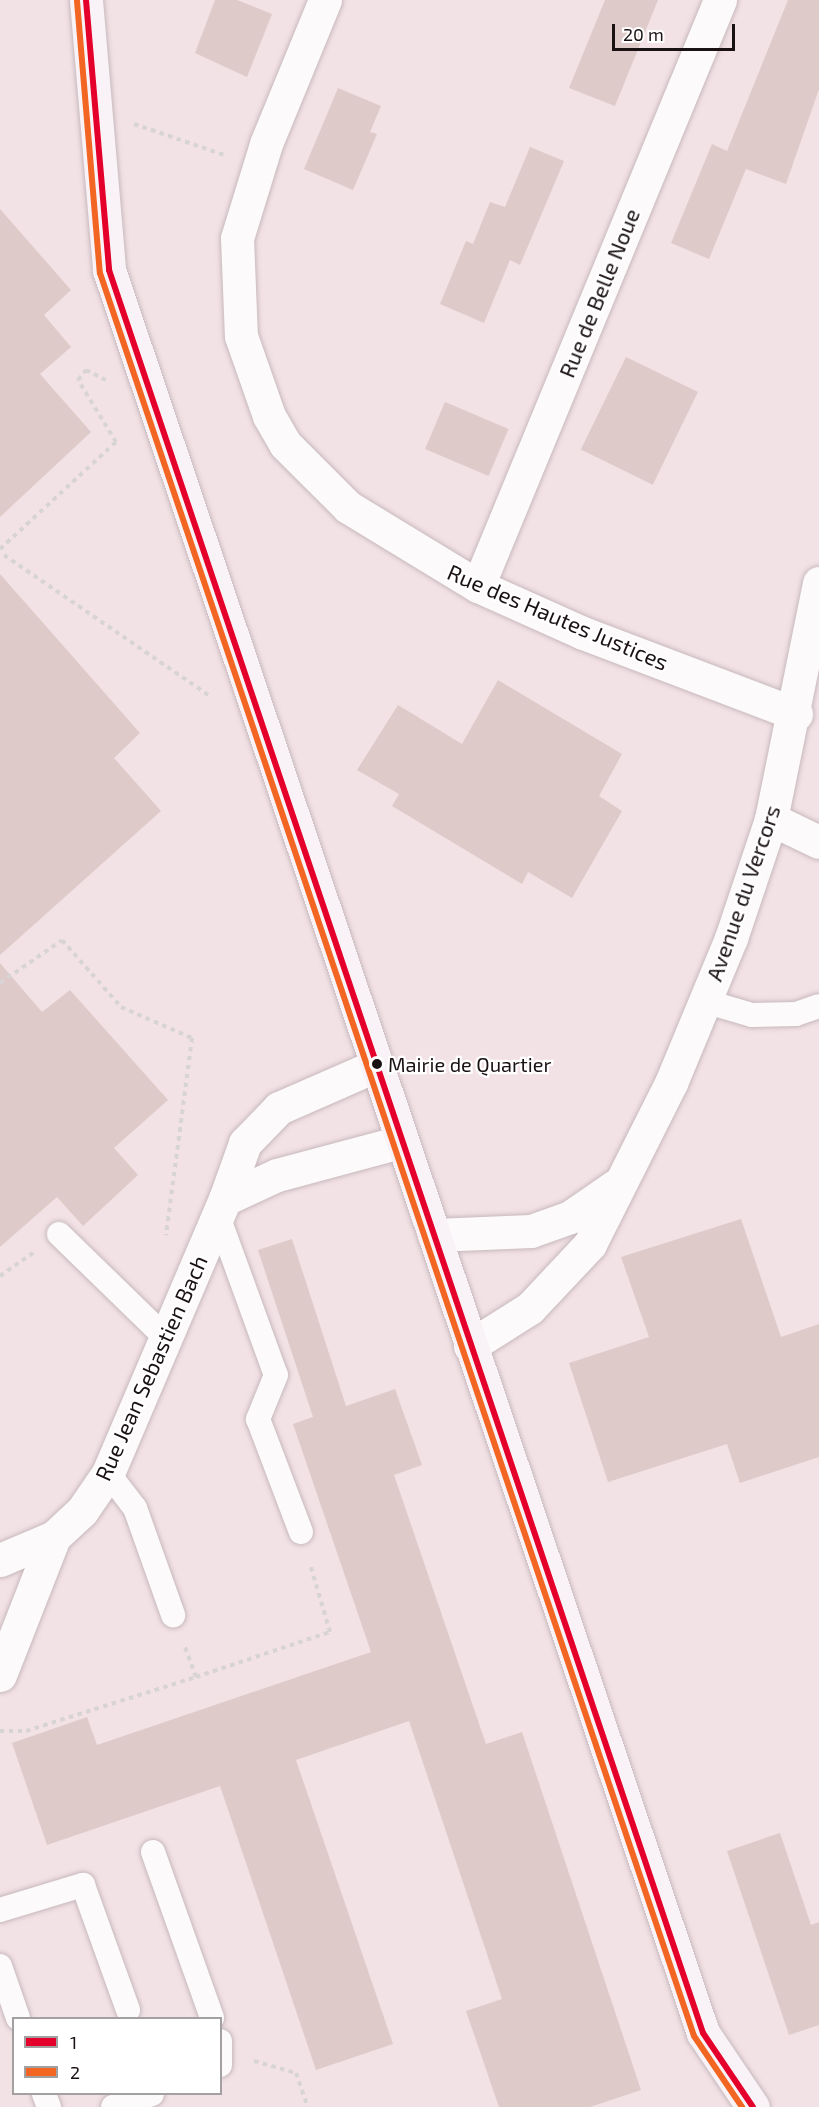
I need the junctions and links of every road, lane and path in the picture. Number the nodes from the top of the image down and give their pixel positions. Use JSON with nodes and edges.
{"nodes":[{"id":1,"x":86,"y":0,"type":"edge"},
{"id":2,"x":325,"y":0,"type":"edge"},
{"id":3,"x":720,"y":0,"type":"edge"},
{"id":4,"x":144,"y":128,"type":"dead end"},
{"id":5,"x":234,"y":158,"type":"dead end"},
{"id":6,"x":154,"y":402,"type":"junction"},
{"id":7,"x":0,"y":549,"type":"edge"},
{"id":8,"x":4,"y":555,"type":"dead end"},
{"id":9,"x":819,"y":583,"type":"edge"},
{"id":10,"x":478,"y":586,"type":"junction"},
{"id":11,"x":215,"y":699,"type":"dead end"},
{"id":12,"x":796,"y":714,"type":"junction"},
{"id":13,"x":771,"y":819,"type":"junction"},
{"id":14,"x":819,"y":842,"type":"edge"},
{"id":15,"x":0,"y":984,"type":"edge"},
{"id":16,"x":704,"y":1001,"type":"junction"},
{"id":17,"x":819,"y":1006,"type":"edge"},
{"id":18,"x":375,"y":1066,"type":"junction"},
{"id":19,"x":400,"y":1142,"type":"junction"},
{"id":20,"x":615,"y":1186,"type":"junction"},
{"id":21,"x":222,"y":1208,"type":"junction"},
{"id":22,"x":59,"y":1234,"type":"joint"},
{"id":23,"x":434,"y":1235,"type":"junction"},
{"id":24,"x":166,"y":1245,"type":"dead end"},
{"id":25,"x":0,"y":1276,"type":"edge"},
{"id":26,"x":167,"y":1339,"type":"junction"},
{"id":27,"x":470,"y":1346,"type":"junction"},
{"id":28,"x":108,"y":1473,"type":"junction"},
{"id":29,"x":301,"y":1532,"type":"joint"},
{"id":30,"x":54,"y":1538,"type":"junction"},
{"id":31,"x":0,"y":1560,"type":"edge"},
{"id":32,"x":173,"y":1615,"type":"joint"},
{"id":33,"x":0,"y":1675,"type":"edge"},
{"id":34,"x":195,"y":1677,"type":"junction"},
{"id":35,"x":0,"y":1731,"type":"edge"},
{"id":36,"x":153,"y":1852,"type":"dead end"},
{"id":37,"x":0,"y":1910,"type":"edge"},
{"id":38,"x":0,"y":1966,"type":"edge"},
{"id":39,"x":128,"y":2010,"type":"dead end"},
{"id":40,"x":17,"y":2017,"type":"edge"},
{"id":41,"x":211,"y":2017,"type":"edge"},
{"id":42,"x":222,"y":2053,"type":"edge"},
{"id":43,"x":149,"y":2095,"type":"edge"},
{"id":44,"x":113,"y":2107,"type":"edge"},
{"id":45,"x":308,"y":2107,"type":"edge"},
{"id":46,"x":753,"y":2107,"type":"edge"}],
"edges":[{"from":1,"to":6,"type":"street"},
{"from":2,"to":10,"type":"street","name":"Rue des Hautes Justices"},
{"from":3,"to":10,"type":"street","name":"Rue de Belle Noue"},
{"from":4,"to":5,"type":"path"},
{"from":6,"to":7,"type":"path"},
{"from":6,"to":18,"type":"street"},
{"from":8,"to":11,"type":"path"},
{"from":9,"to":12,"type":"street","name":"Avenue du Vercors"},
{"from":10,"to":12,"type":"street","name":"Rue des Hautes Justices"},
{"from":12,"to":13,"type":"street","name":"Avenue du Vercors"},
{"from":13,"to":14,"type":"street"},
{"from":13,"to":16,"type":"street","name":"Avenue du Vercors"},
{"from":15,"to":24,"type":"path"},
{"from":16,"to":17,"type":"lane"},
{"from":16,"to":20,"type":"street","name":"Avenue du Vercors"},
{"from":18,"to":19,"type":"street"},
{"from":18,"to":21,"type":"street","name":"Rue Jean Sebastien Bach"},
{"from":19,"to":21,"type":"street"},
{"from":19,"to":23,"type":"street"},
{"from":20,"to":23,"type":"street","name":"Avenue du Vercors"},
{"from":20,"to":27,"type":"street","name":"Avenue du Vercors"},
{"from":21,"to":26,"type":"street","name":"Rue Jean Sebastien Bach"},
{"from":21,"to":29,"type":"lane"},
{"from":22,"to":25,"type":"path"},
{"from":22,"to":26,"type":"lane"},
{"from":23,"to":27,"type":"street"},
{"from":26,"to":28,"type":"street","name":"Rue Jean Sebastien Bach"},
{"from":27,"to":46,"type":"street"},
{"from":28,"to":30,"type":"street","name":"Rue Jean Sebastien Bach"},
{"from":28,"to":32,"type":"lane"},
{"from":29,"to":34,"type":"path"},
{"from":30,"to":31,"type":"street","name":"Rue Jean Sebastien Bach"},
{"from":30,"to":33,"type":"street"},
{"from":32,"to":34,"type":"path"},
{"from":34,"to":35,"type":"path"},
{"from":36,"to":41,"type":"lane"},
{"from":37,"to":39,"type":"lane"},
{"from":38,"to":40,"type":"lane"},
{"from":42,"to":45,"type":"path"},
{"from":43,"to":44,"type":"lane"}]}
